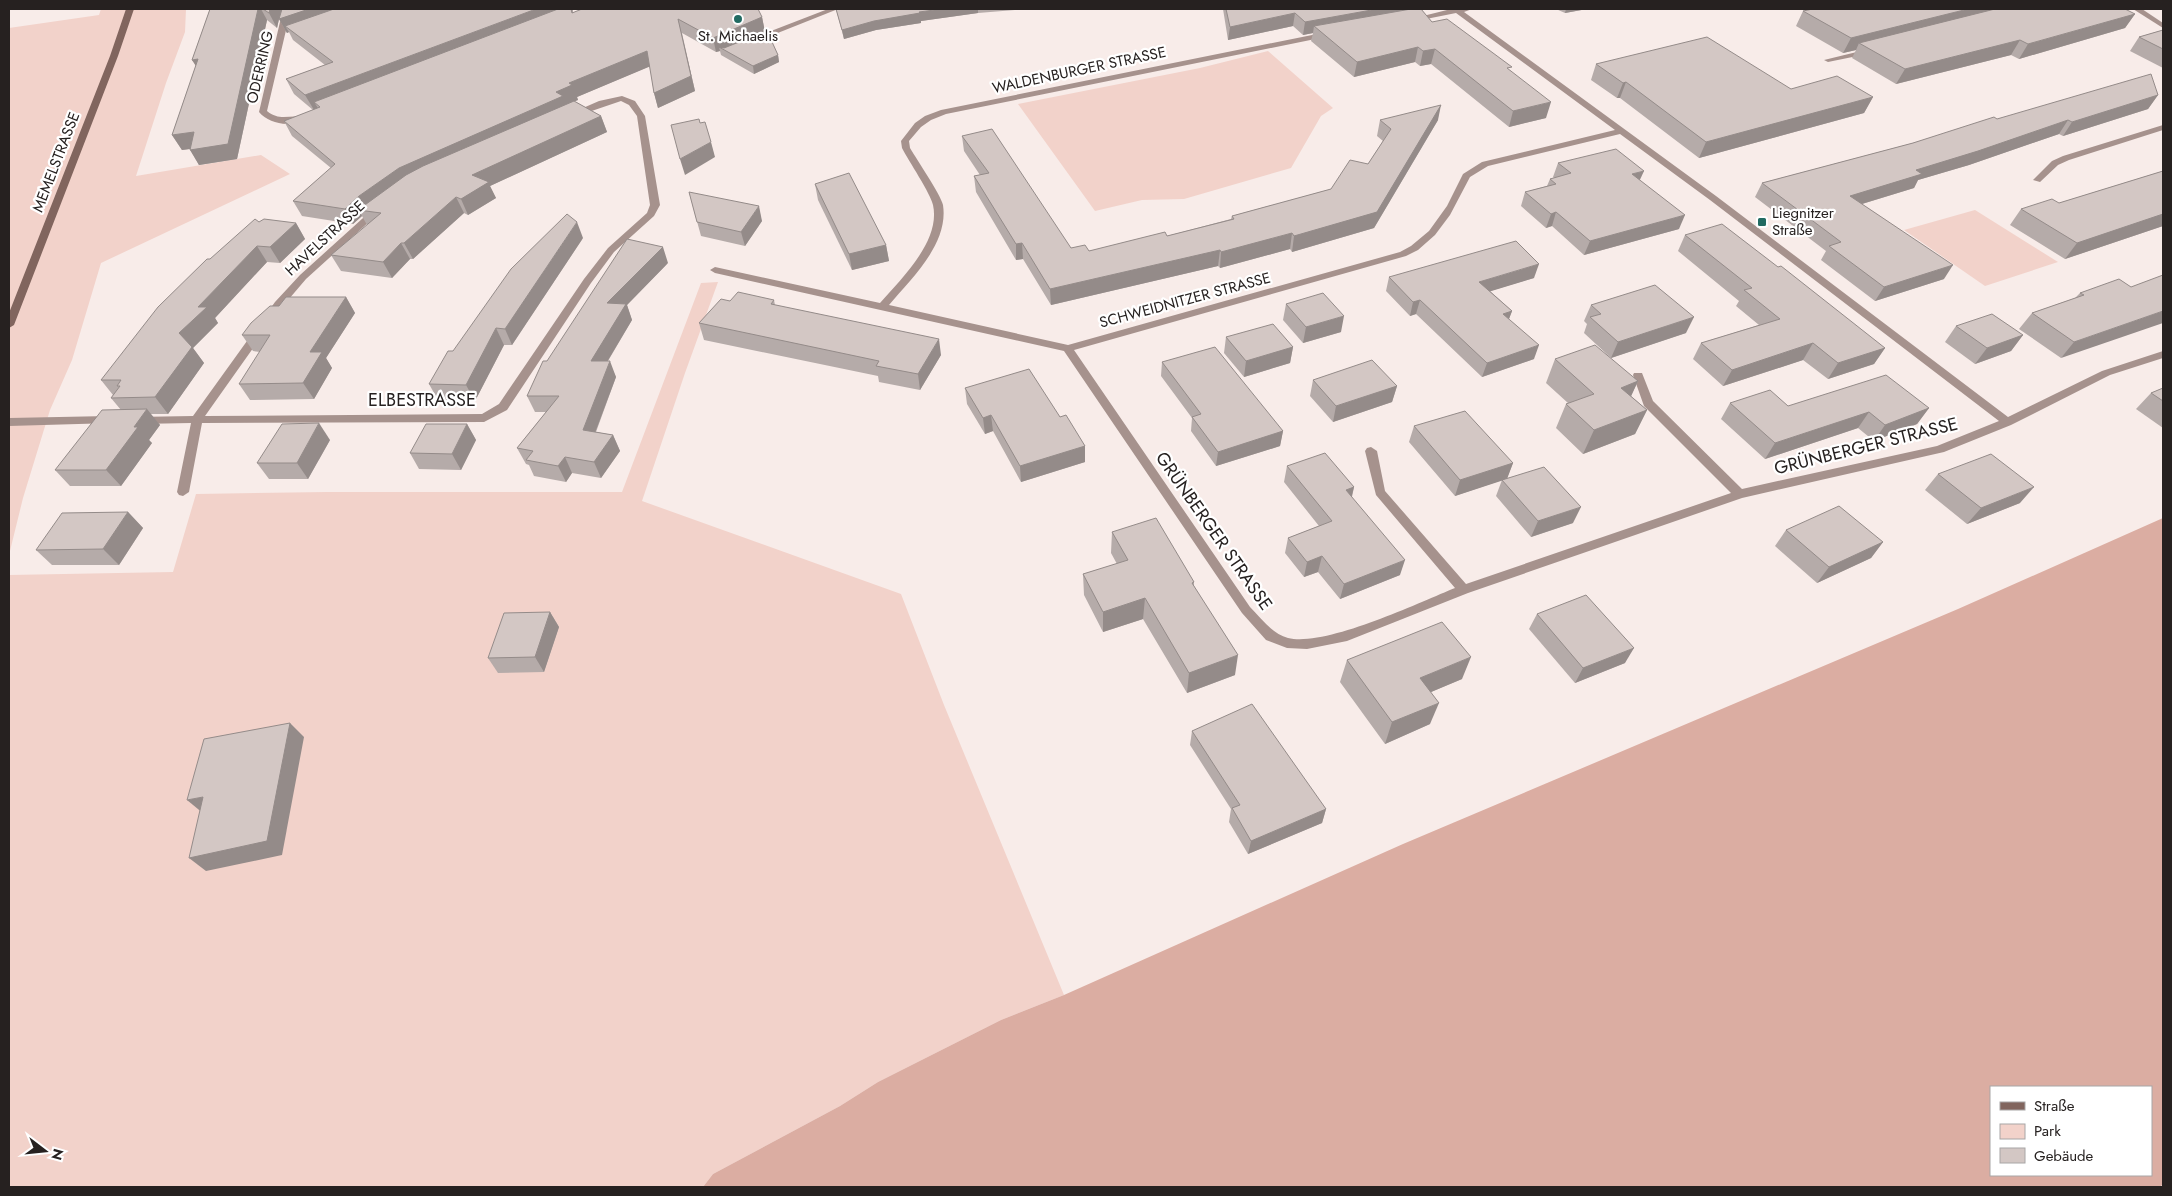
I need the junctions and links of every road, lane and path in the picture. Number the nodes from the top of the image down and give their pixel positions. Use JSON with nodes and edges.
{"nodes":[{"id":1,"x":130,"y":9,"type":"edge"},
{"id":2,"x":287,"y":9,"type":"edge"},
{"id":3,"x":809,"y":9,"type":"edge"},
{"id":4,"x":834,"y":9,"type":"edge"},
{"id":5,"x":2137,"y":9,"type":"edge"},
{"id":6,"x":1460,"y":10,"type":"edge"},
{"id":7,"x":819,"y":14,"type":"junction"},
{"id":8,"x":1403,"y":21,"type":"edge"},
{"id":9,"x":2161,"y":22,"type":"edge"},
{"id":10,"x":1339,"y":32,"type":"edge"},
{"id":11,"x":290,"y":37,"type":"edge"},
{"id":12,"x":281,"y":40,"type":"junction"},
{"id":13,"x":740,"y":45,"type":"edge"},
{"id":14,"x":1878,"y":48,"type":"edge"},
{"id":15,"x":1828,"y":60,"type":"dead end"},
{"id":16,"x":308,"y":117,"type":"edge"},
{"id":17,"x":564,"y":118,"type":"edge"},
{"id":18,"x":2163,"y":127,"type":"edge"},
{"id":19,"x":1621,"y":131,"type":"junction"},
{"id":20,"x":2038,"y":180,"type":"dead end"},
{"id":21,"x":385,"y":204,"type":"edge"},
{"id":22,"x":715,"y":270,"type":"dead end"},
{"id":23,"x":882,"y":308,"type":"junction"},
{"id":24,"x":9,"y":325,"type":"edge"},
{"id":25,"x":1068,"y":348,"type":"junction"},
{"id":26,"x":2163,"y":354,"type":"edge"},
{"id":27,"x":1638,"y":375,"type":"dead end"},
{"id":28,"x":197,"y":419,"type":"junction"},
{"id":29,"x":9,"y":422,"type":"edge"},
{"id":30,"x":2007,"y":422,"type":"junction"},
{"id":31,"x":1370,"y":451,"type":"dead end"},
{"id":32,"x":183,"y":492,"type":"dead end"},
{"id":33,"x":1740,"y":494,"type":"junction"},
{"id":34,"x":1464,"y":590,"type":"junction"}],
"edges":[{"from":1,"to":24,"type":"main road","name":"MEMELSTRASSE"},
{"from":2,"to":12,"type":"street","name":"ODERRING"},
{"from":3,"to":7,"type":"street"},
{"from":4,"to":7,"type":"street"},
{"from":5,"to":9,"type":"street"},
{"from":6,"to":8,"type":"street"},
{"from":6,"to":19,"type":"street"},
{"from":7,"to":13,"type":"street"},
{"from":10,"to":23,"type":"street","name":"WALDENBURGER STRASSE"},
{"from":11,"to":12,"type":"street"},
{"from":12,"to":16,"type":"street","name":"ODERRING"},
{"from":14,"to":15,"type":"street"},
{"from":17,"to":28,"type":"street","name":"ELBESTRASSE"},
{"from":18,"to":20,"type":"street"},
{"from":19,"to":25,"type":"street","name":"SCHWEIDNITZER STRASSE"},
{"from":19,"to":30,"type":"street"},
{"from":21,"to":28,"type":"street","name":"HAVELSTRASSE"},
{"from":22,"to":23,"type":"street","name":"SCHWEIDNITZER STRASSE"},
{"from":23,"to":25,"type":"street","name":"SCHWEIDNITZER STRASSE"},
{"from":25,"to":34,"type":"street","name":"GRÜNBERGER STRASSE"},
{"from":26,"to":30,"type":"street","name":"GRÜNBERGER STRASSE"},
{"from":27,"to":33,"type":"street"},
{"from":28,"to":29,"type":"street","name":"ELBESTRASSE"},
{"from":28,"to":32,"type":"street"},
{"from":30,"to":33,"type":"street","name":"GRÜNBERGER STRASSE"},
{"from":31,"to":34,"type":"street"},
{"from":33,"to":34,"type":"street","name":"GRÜNBERGER STRASSE"}]}
